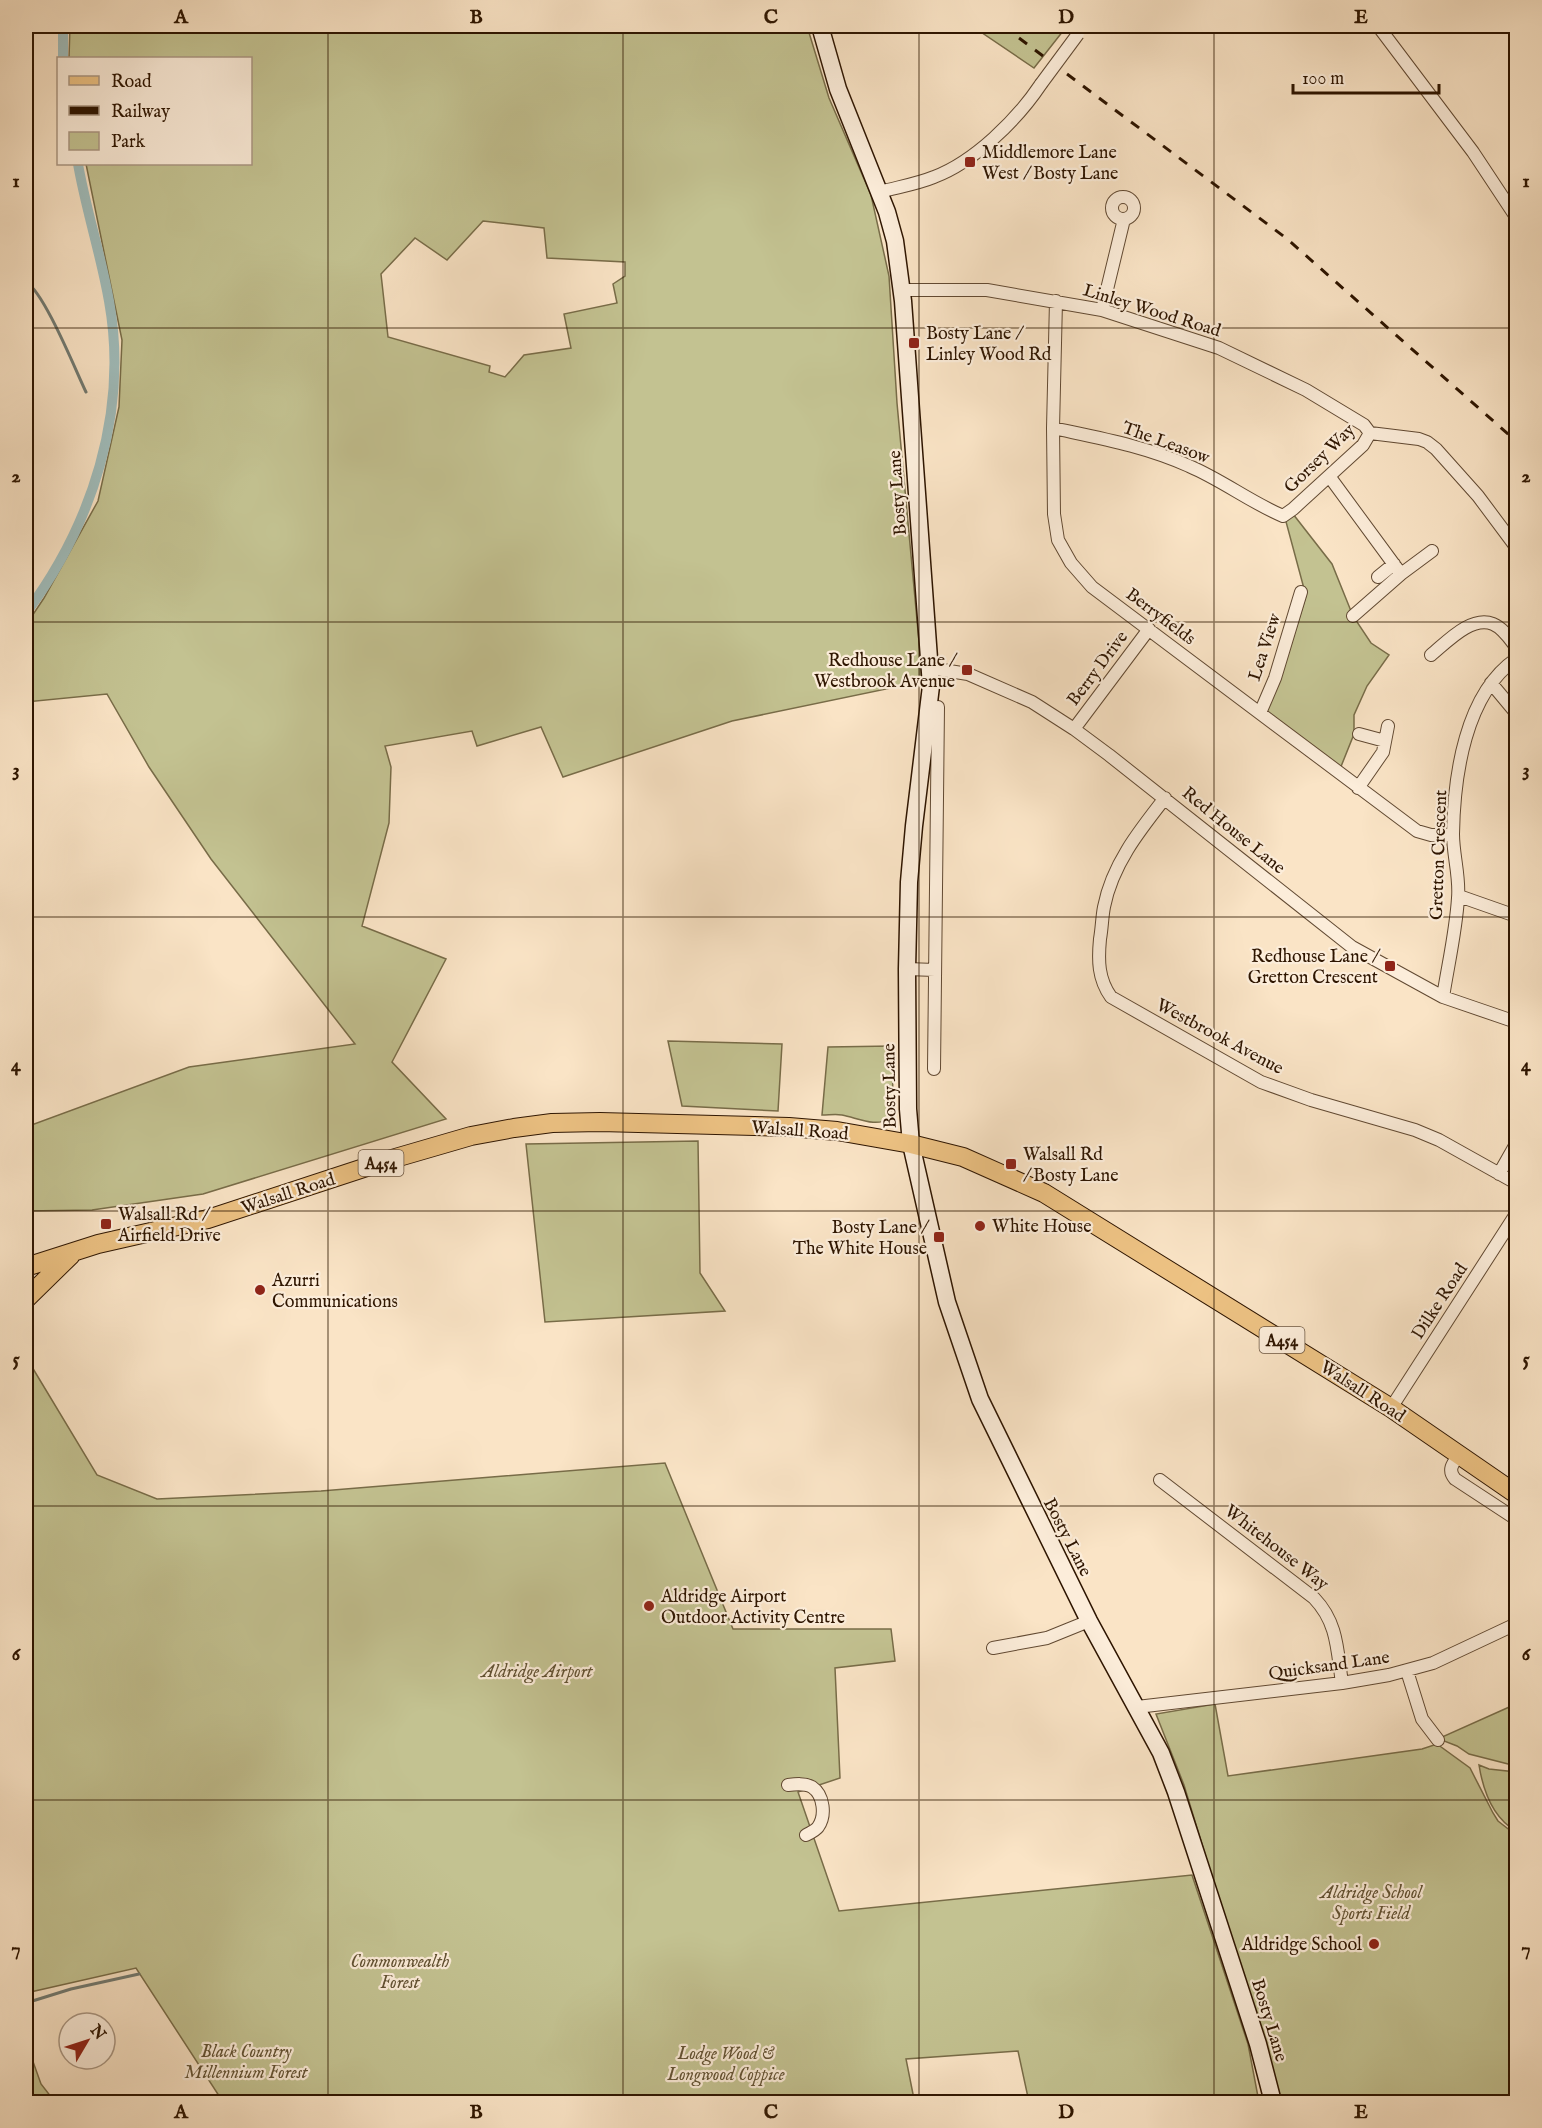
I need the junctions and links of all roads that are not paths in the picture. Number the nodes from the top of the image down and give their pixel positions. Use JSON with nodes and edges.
{"nodes":[{"id":1,"x":820,"y":26,"type":"edge"},
{"id":2,"x":1378,"y":26,"type":"edge"},
{"id":3,"x":1082,"y":30,"type":"edge"},
{"id":4,"x":880,"y":192,"type":"junction"},
{"id":5,"x":1516,"y":217,"type":"edge"},
{"id":6,"x":1124,"y":219,"type":"dead end"},
{"id":7,"x":902,"y":290,"type":"junction"},
{"id":8,"x":1056,"y":301,"type":"junction"},
{"id":9,"x":1102,"y":310,"type":"junction"},
{"id":10,"x":1053,"y":428,"type":"junction"},
{"id":11,"x":1370,"y":433,"type":"junction"},
{"id":12,"x":1329,"y":476,"type":"junction"},
{"id":13,"x":1293,"y":509,"type":"joint"},
{"id":14,"x":1516,"y":547,"type":"edge"},
{"id":15,"x":1432,"y":551,"type":"dead end"},
{"id":16,"x":1398,"y":569,"type":"junction"},
{"id":17,"x":1378,"y":577,"type":"dead end"},
{"id":18,"x":1301,"y":592,"type":"dead end"},
{"id":19,"x":1353,"y":616,"type":"dead end"},
{"id":20,"x":1149,"y":629,"type":"junction"},
{"id":21,"x":1434,"y":635,"type":"dead end"},
{"id":22,"x":1442,"y":646,"type":"junction"},
{"id":23,"x":1516,"y":647,"type":"edge"},
{"id":24,"x":1431,"y":655,"type":"dead end"},
{"id":25,"x":1516,"y":659,"type":"edge"},
{"id":26,"x":930,"y":668,"type":"junction"},
{"id":27,"x":1491,"y":683,"type":"junction"},
{"id":28,"x":938,"y":707,"type":"dead end"},
{"id":29,"x":1260,"y":713,"type":"junction"},
{"id":30,"x":1516,"y":713,"type":"edge"},
{"id":31,"x":1388,"y":726,"type":"dead end"},
{"id":32,"x":1074,"y":729,"type":"junction"},
{"id":33,"x":1359,"y":734,"type":"dead end"},
{"id":34,"x":1385,"y":741,"type":"junction"},
{"id":35,"x":1358,"y":788,"type":"junction"},
{"id":36,"x":1166,"y":798,"type":"junction"},
{"id":37,"x":1453,"y":835,"type":"junction"},
{"id":38,"x":1458,"y":896,"type":"junction"},
{"id":39,"x":1516,"y":916,"type":"edge"},
{"id":40,"x":907,"y":969,"type":"junction"},
{"id":41,"x":935,"y":970,"type":"junction"},
{"id":42,"x":1443,"y":997,"type":"junction"},
{"id":43,"x":1516,"y":1022,"type":"edge"},
{"id":44,"x":934,"y":1069,"type":"dead end"},
{"id":45,"x":910,"y":1144,"type":"junction"},
{"id":46,"x":1516,"y":1144,"type":"edge"},
{"id":47,"x":1499,"y":1174,"type":"junction"},
{"id":48,"x":1516,"y":1183,"type":"edge"},
{"id":49,"x":1516,"y":1214,"type":"edge"},
{"id":50,"x":73,"y":1253,"type":"junction"},
{"id":51,"x":26,"y":1267,"type":"edge"},
{"id":52,"x":26,"y":1292,"type":"edge"},
{"id":53,"x":26,"y":1299,"type":"edge"},
{"id":54,"x":1392,"y":1408,"type":"junction"},
{"id":55,"x":1460,"y":1455,"type":"junction"},
{"id":56,"x":1160,"y":1480,"type":"dead end"},
{"id":57,"x":1516,"y":1494,"type":"edge"},
{"id":58,"x":1516,"y":1519,"type":"edge"},
{"id":59,"x":1089,"y":1621,"type":"junction"},
{"id":60,"x":1516,"y":1624,"type":"edge"},
{"id":61,"x":993,"y":1648,"type":"dead end"},
{"id":62,"x":1407,"y":1671,"type":"junction"},
{"id":63,"x":1342,"y":1683,"type":"junction"},
{"id":64,"x":1137,"y":1707,"type":"junction"},
{"id":65,"x":1438,"y":1740,"type":"dead end"},
{"id":66,"x":788,"y":1785,"type":"dead end"},
{"id":67,"x":806,"y":1835,"type":"dead end"},
{"id":68,"x":1273,"y":2103,"type":"edge"}],
"edges":[{"from":1,"to":4,"type":"main road","name":"Bosty Lane"},
{"from":2,"to":5,"type":"street"},
{"from":3,"to":4,"type":"street","bridge":true},
{"from":4,"to":7,"type":"main road","name":"Bosty Lane"},
{"from":6,"to":9,"type":"street"},
{"from":7,"to":8,"type":"street","name":"Linley Wood Road"},
{"from":7,"to":26,"type":"main road","name":"Bosty Lane"},
{"from":8,"to":9,"type":"street","name":"Linley Wood Road"},
{"from":8,"to":10,"type":"street","name":"Berryfields"},
{"from":9,"to":11,"type":"street","name":"Linley Wood Road"},
{"from":10,"to":13,"type":"street","name":"The Leasow"},
{"from":10,"to":20,"type":"street","name":"Berryfields"},
{"from":11,"to":12,"type":"street","name":"Gorsey Way"},
{"from":11,"to":14,"type":"street"},
{"from":12,"to":13,"type":"street","name":"Gorsey Way"},
{"from":12,"to":16,"type":"street"},
{"from":15,"to":16,"type":"street"},
{"from":16,"to":17,"type":"street"},
{"from":16,"to":19,"type":"street"},
{"from":18,"to":29,"type":"street","name":"Lea View"},
{"from":20,"to":29,"type":"street","name":"Berryfields"},
{"from":20,"to":32,"type":"street","name":"Berry Drive"},
{"from":21,"to":22,"type":"street"},
{"from":22,"to":23,"type":"street"},
{"from":22,"to":24,"type":"street"},
{"from":25,"to":27,"type":"street","name":"Gretton Crescent"},
{"from":26,"to":32,"type":"street","name":"Red House Lane"},
{"from":26,"to":40,"type":"main road","name":"Bosty Lane"},
{"from":27,"to":30,"type":"street"},
{"from":27,"to":37,"type":"street","name":"Gretton Crescent"},
{"from":28,"to":41,"type":"street"},
{"from":29,"to":35,"type":"street","name":"Berryfields"},
{"from":31,"to":34,"type":"street"},
{"from":32,"to":36,"type":"street","name":"Red House Lane"},
{"from":33,"to":34,"type":"street"},
{"from":34,"to":35,"type":"street"},
{"from":35,"to":37,"type":"street","name":"Berryfields"},
{"from":36,"to":42,"type":"street","name":"Red House Lane"},
{"from":36,"to":47,"type":"street","name":"Westbrook Avenue"},
{"from":37,"to":38,"type":"street","name":"Gretton Crescent"},
{"from":38,"to":39,"type":"street"},
{"from":38,"to":42,"type":"street","name":"Gretton Crescent"},
{"from":40,"to":41,"type":"street"},
{"from":40,"to":45,"type":"main road","name":"Bosty Lane"},
{"from":41,"to":44,"type":"street"},
{"from":42,"to":43,"type":"street","name":"Red House Lane"},
{"from":45,"to":50,"type":"main road","name":"Walsall Road","number":"A454"},
{"from":45,"to":54,"type":"main road","name":"Walsall Road","number":"A454"},
{"from":45,"to":59,"type":"main road","name":"Bosty Lane"},
{"from":46,"to":47,"type":"street"},
{"from":47,"to":48,"type":"street","name":"Westbrook Avenue"},
{"from":49,"to":54,"type":"street","name":"Dilke Road"},
{"from":50,"to":51,"type":"main road","name":"Walsall Road","number":"A454"},
{"from":50,"to":53,"type":"main road","name":"Walsall Road","number":"A454"},
{"from":52,"to":53,"type":"main road"},
{"from":54,"to":55,"type":"main road","name":"Walsall Road","number":"A454"},
{"from":55,"to":57,"type":"main road","name":"Walsall Road","number":"A454"},
{"from":55,"to":58,"type":"street"},
{"from":56,"to":63,"type":"street","name":"Whitehouse Way"},
{"from":59,"to":61,"type":"street"},
{"from":59,"to":64,"type":"main road","name":"Bosty Lane"},
{"from":60,"to":62,"type":"street","name":"Quicksand Lane"},
{"from":62,"to":63,"type":"street","name":"Quicksand Lane"},
{"from":62,"to":65,"type":"street"},
{"from":63,"to":64,"type":"street","name":"Quicksand Lane"},
{"from":64,"to":68,"type":"main road","name":"Bosty Lane"},
{"from":66,"to":67,"type":"street"}]}
